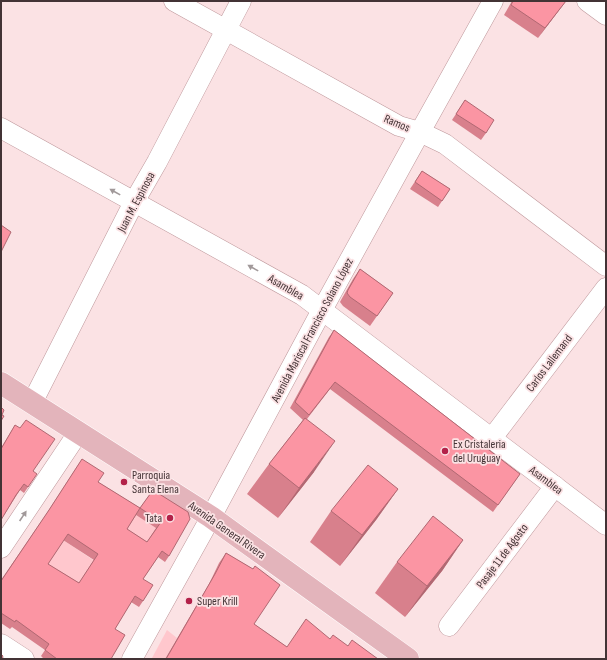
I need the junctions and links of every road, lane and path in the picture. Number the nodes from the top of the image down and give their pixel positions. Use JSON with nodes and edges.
{"nodes":[{"id":1,"x":174,"y":1,"type":"edge"},
{"id":2,"x":241,"y":1,"type":"edge"},
{"id":3,"x":493,"y":1,"type":"edge"},
{"id":4,"x":587,"y":1,"type":"edge"},
{"id":5,"x":606,"y":16,"type":"edge"},
{"id":6,"x":226,"y":29,"type":"junction"},
{"id":7,"x":1,"y":128,"type":"edge"},
{"id":8,"x":420,"y":132,"type":"junction"},
{"id":9,"x":134,"y":202,"type":"junction"},
{"id":10,"x":606,"y":266,"type":"edge"},
{"id":11,"x":606,"y":288,"type":"edge"},
{"id":12,"x":322,"y":310,"type":"junction"},
{"id":13,"x":1,"y":383,"type":"edge"},
{"id":14,"x":32,"y":403,"type":"junction"},
{"id":15,"x":78,"y":432,"type":"junction"},
{"id":16,"x":492,"y":438,"type":"junction"},
{"id":17,"x":555,"y":486,"type":"junction"},
{"id":18,"x":211,"y":518,"type":"junction"},
{"id":19,"x":606,"y":525,"type":"edge"},
{"id":20,"x":1,"y":548,"type":"edge"},
{"id":21,"x":449,"y":626,"type":"dead end"},
{"id":22,"x":1,"y":644,"type":"edge"},
{"id":23,"x":24,"y":659,"type":"edge"},
{"id":24,"x":132,"y":659,"type":"edge"},
{"id":25,"x":408,"y":659,"type":"edge"}],
"edges":[{"from":1,"to":6,"type":"street","name":"Ramos"},
{"from":2,"to":6,"type":"street","name":"Juan M. Espinosa"},
{"from":3,"to":8,"type":"street","name":"Avenida Mariscal Francisco Solano López"},
{"from":4,"to":5,"type":"street"},
{"from":6,"to":8,"type":"street","name":"Ramos"},
{"from":6,"to":9,"type":"street","name":"Juan M. Espinosa"},
{"from":9,"to":7,"type":"street","name":"Asamblea","one_way":true},
{"from":8,"to":10,"type":"street","name":"Ramos"},
{"from":8,"to":12,"type":"street","name":"Avenida Mariscal Francisco Solano López"},
{"from":12,"to":9,"type":"street","name":"Asamblea","one_way":true},
{"from":9,"to":14,"type":"street","name":"Juan M. Espinosa"},
{"from":11,"to":16,"type":"street","name":"Carlos Lallemand"},
{"from":12,"to":16,"type":"street","name":"Asamblea"},
{"from":12,"to":18,"type":"street","name":"Avenida Mariscal Francisco Solano López"},
{"from":13,"to":14,"type":"main road","name":"Avenida General Rivera"},
{"from":14,"to":15,"type":"main road","name":"Avenida General Rivera"},
{"from":15,"to":18,"type":"main road","name":"Avenida General Rivera"},
{"from":20,"to":15,"type":"street","one_way":true},
{"from":16,"to":17,"type":"street","name":"Asamblea"},
{"from":17,"to":19,"type":"street","name":"Asamblea"},
{"from":17,"to":21,"type":"street","name":"Pasaje 11 de Agosto"},
{"from":18,"to":24,"type":"street","name":"Avenida Mariscal Francisco Solano López"},
{"from":18,"to":25,"type":"main road","name":"Avenida General Rivera"},
{"from":22,"to":23,"type":"street"}]}
